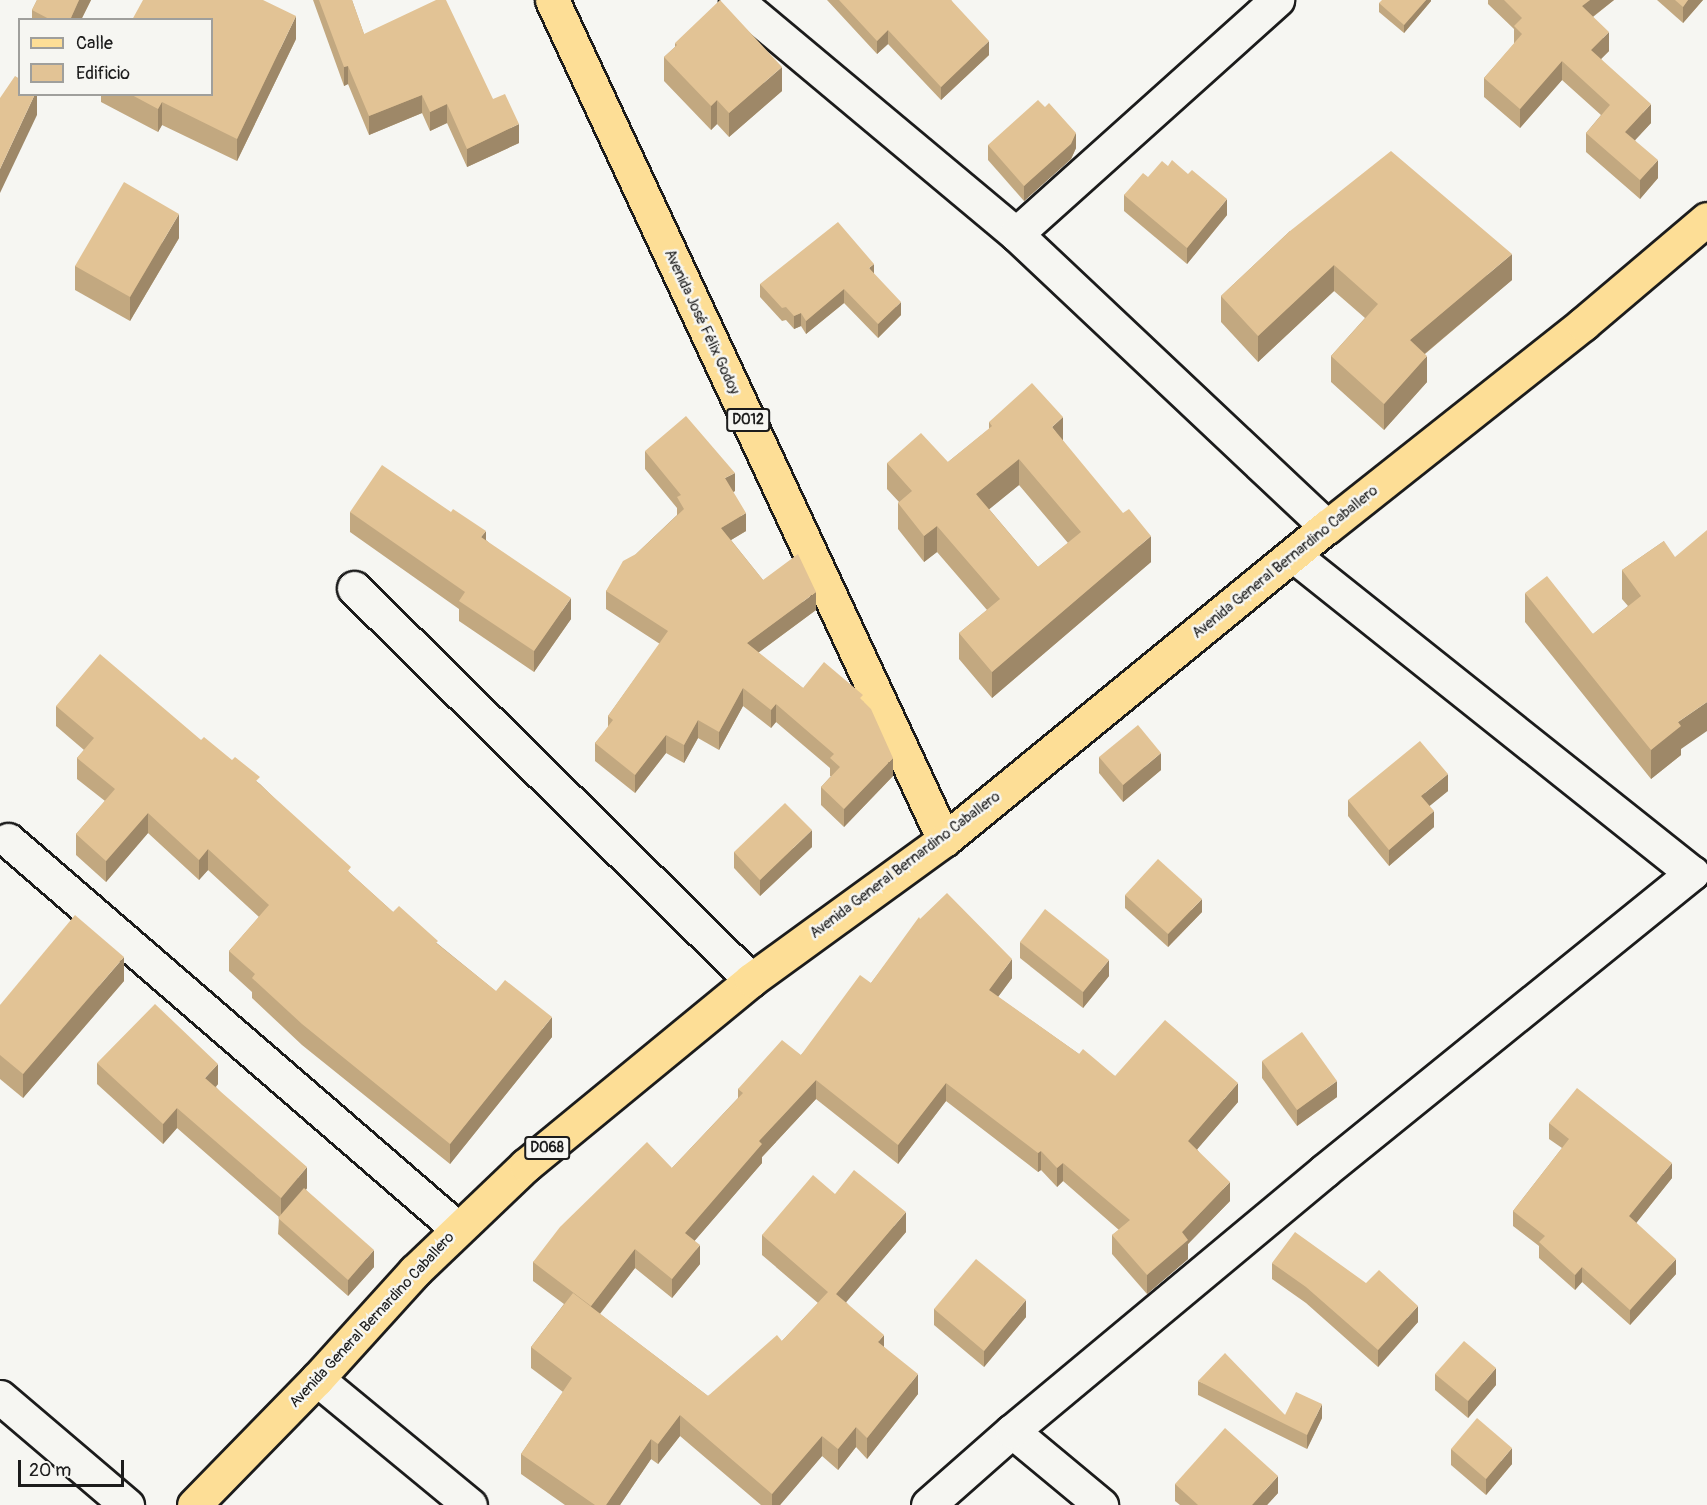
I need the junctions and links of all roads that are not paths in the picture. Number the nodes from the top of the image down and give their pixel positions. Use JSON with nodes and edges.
{"nodes":[{"id":1,"x":552,"y":0,"type":"edge"},
{"id":2,"x":736,"y":0,"type":"edge"},
{"id":3,"x":1277,"y":0,"type":"edge"},
{"id":4,"x":1707,"y":219,"type":"edge"},
{"id":5,"x":1016,"y":234,"type":"junction"},
{"id":6,"x":1327,"y":527,"type":"junction"},
{"id":7,"x":1293,"y":555,"type":"junction"},
{"id":8,"x":354,"y":588,"type":"dead end"},
{"id":9,"x":8,"y":840,"type":"dead end"},
{"id":10,"x":944,"y":840,"type":"junction"},
{"id":11,"x":751,"y":980,"type":"junction"},
{"id":12,"x":458,"y":1229,"type":"junction"},
{"id":13,"x":317,"y":1379,"type":"junction"},
{"id":14,"x":0,"y":1397,"type":"edge"},
{"id":15,"x":1012,"y":1431,"type":"junction"},
{"id":16,"x":127,"y":1505,"type":"edge"},
{"id":17,"x":194,"y":1505,"type":"edge"},
{"id":18,"x":470,"y":1505,"type":"edge"},
{"id":19,"x":928,"y":1505,"type":"edge"},
{"id":20,"x":1101,"y":1505,"type":"edge"}],
"edges":[{"from":1,"to":10,"type":"main road","name":"Avenida José Félix Godoy","number":"D012"},
{"from":2,"to":5,"type":"street"},
{"from":3,"to":5,"type":"street"},
{"from":4,"to":6,"type":"main road","name":"Avenida General Bernardino Caballero","number":"D068"},
{"from":5,"to":6,"type":"street"},
{"from":6,"to":7,"type":"main road","name":"Avenida General Bernardino Caballero","number":"D068"},
{"from":7,"to":10,"type":"main road","name":"Avenida General Bernardino Caballero","number":"D068"},
{"from":7,"to":15,"type":"street"},
{"from":8,"to":11,"type":"street"},
{"from":9,"to":12,"type":"street"},
{"from":10,"to":11,"type":"main road","name":"Avenida General Bernardino Caballero","number":"D068"},
{"from":11,"to":12,"type":"main road","name":"Avenida General Bernardino Caballero","number":"D068"},
{"from":12,"to":13,"type":"main road","name":"Avenida General Bernardino Caballero","number":"D068"},
{"from":13,"to":17,"type":"main road","name":"Avenida General Bernardino Caballero","number":"D068"},
{"from":13,"to":18,"type":"street"},
{"from":14,"to":16,"type":"street"},
{"from":15,"to":19,"type":"street"},
{"from":15,"to":20,"type":"street"}]}
